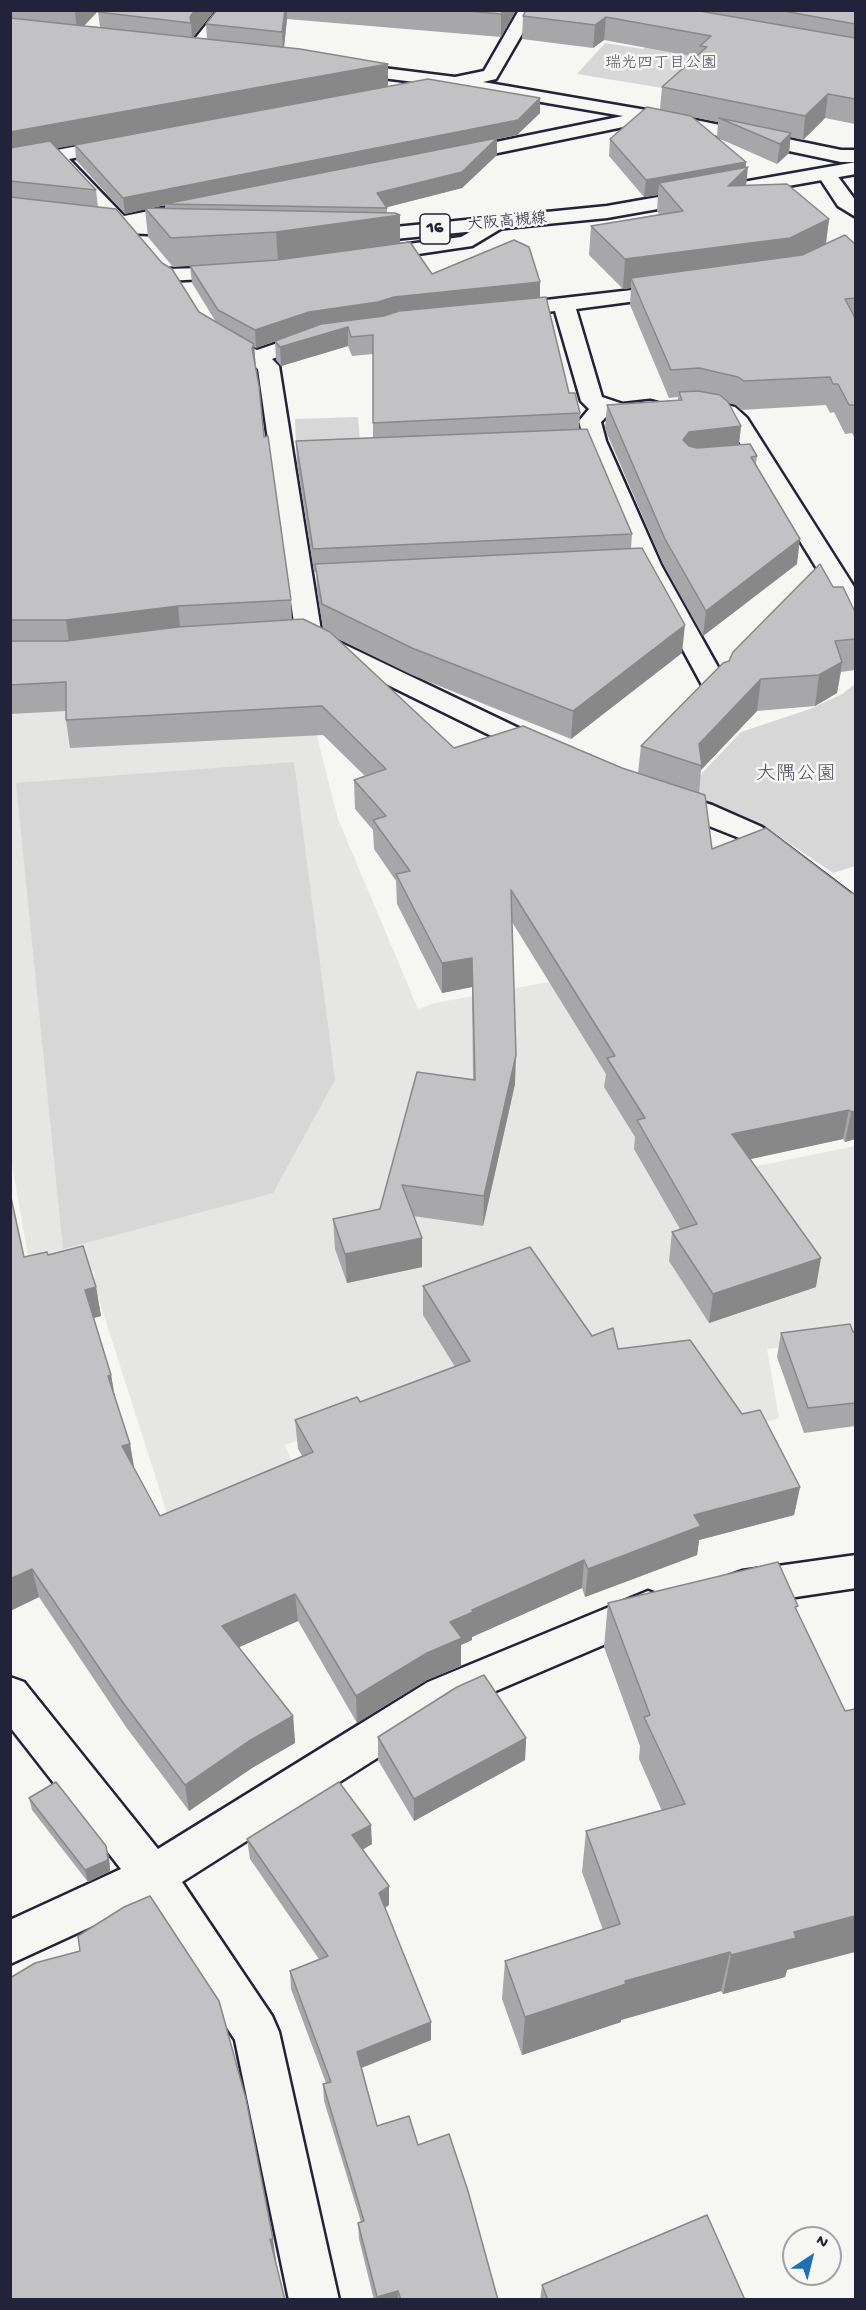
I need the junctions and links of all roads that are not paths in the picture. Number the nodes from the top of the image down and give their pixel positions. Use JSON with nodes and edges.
{"nodes":[{"id":1,"x":227,"y":10,"type":"edge"},
{"id":2,"x":528,"y":10,"type":"edge"},
{"id":3,"x":201,"y":46,"type":"edge"},
{"id":4,"x":490,"y":75,"type":"junction"},
{"id":5,"x":454,"y":82,"type":"junction"},
{"id":6,"x":396,"y":94,"type":"edge"},
{"id":7,"x":652,"y":117,"type":"junction"},
{"id":8,"x":855,"y":141,"type":"edge"},
{"id":9,"x":134,"y":142,"type":"edge"},
{"id":10,"x":33,"y":143,"type":"edge"},
{"id":11,"x":90,"y":149,"type":"junction"},
{"id":12,"x":58,"y":156,"type":"junction"},
{"id":13,"x":855,"y":156,"type":"edge"},
{"id":14,"x":439,"y":158,"type":"edge"},
{"id":15,"x":10,"y":165,"type":"edge"},
{"id":16,"x":855,"y":168,"type":"edge"},
{"id":17,"x":826,"y":174,"type":"junction"},
{"id":18,"x":212,"y":204,"type":"edge"},
{"id":19,"x":855,"y":211,"type":"edge"},
{"id":20,"x":10,"y":214,"type":"edge"},
{"id":21,"x":495,"y":224,"type":"junction"},
{"id":22,"x":118,"y":225,"type":"junction"},
{"id":23,"x":204,"y":230,"type":"edge"},
{"id":24,"x":335,"y":232,"type":"edge"},
{"id":25,"x":348,"y":259,"type":"edge"},
{"id":26,"x":257,"y":271,"type":"edge"},
{"id":27,"x":166,"y":275,"type":"junction"},
{"id":28,"x":700,"y":287,"type":"edge"},
{"id":29,"x":189,"y":297,"type":"edge"},
{"id":30,"x":564,"y":305,"type":"junction"},
{"id":31,"x":485,"y":313,"type":"edge"},
{"id":32,"x":340,"y":331,"type":"edge"},
{"id":33,"x":219,"y":338,"type":"edge"},
{"id":34,"x":256,"y":358,"type":"junction"},
{"id":35,"x":603,"y":407,"type":"junction"},
{"id":36,"x":855,"y":611,"type":"edge"},
{"id":37,"x":715,"y":685,"type":"edge"},
{"id":38,"x":561,"y":758,"type":"edge"},
{"id":39,"x":639,"y":790,"type":"edge"},
{"id":40,"x":855,"y":913,"type":"edge"},
{"id":41,"x":855,"y":1570,"type":"edge"},
{"id":42,"x":10,"y":1695,"type":"edge"},
{"id":43,"x":153,"y":1875,"type":"junction"},
{"id":44,"x":10,"y":1944,"type":"edge"},
{"id":45,"x":314,"y":2300,"type":"edge"}],
"edges":[{"from":1,"to":3,"type":"street"},
{"from":2,"to":4,"type":"street"},
{"from":4,"to":5,"type":"street"},
{"from":4,"to":5,"type":"street"},
{"from":4,"to":8,"type":"street"},
{"from":5,"to":6,"type":"street"},
{"from":5,"to":7,"type":"street"},
{"from":7,"to":13,"type":"street"},
{"from":7,"to":14,"type":"street"},
{"from":9,"to":11,"type":"street"},
{"from":10,"to":11,"type":"street"},
{"from":11,"to":12,"type":"street"},
{"from":12,"to":15,"type":"street"},
{"from":12,"to":22,"type":"street"},
{"from":16,"to":17,"type":"street","name":"大阪高槻線","number":"16"},
{"from":17,"to":19,"type":"street"},
{"from":17,"to":21,"type":"street","name":"大阪高槻線","number":"16"},
{"from":18,"to":22,"type":"street"},
{"from":20,"to":22,"type":"street"},
{"from":21,"to":24,"type":"street","name":"大阪高槻線","number":"16"},
{"from":21,"to":25,"type":"street"},
{"from":22,"to":23,"type":"street"},
{"from":22,"to":27,"type":"street"},
{"from":26,"to":27,"type":"street"},
{"from":27,"to":29,"type":"street"},
{"from":28,"to":30,"type":"street"},
{"from":30,"to":31,"type":"street"},
{"from":30,"to":35,"type":"street"},
{"from":32,"to":34,"type":"street"},
{"from":33,"to":34,"type":"street"},
{"from":34,"to":38,"type":"street"},
{"from":35,"to":36,"type":"street"},
{"from":35,"to":37,"type":"street"},
{"from":39,"to":40,"type":"street"},
{"from":41,"to":43,"type":"street"},
{"from":42,"to":43,"type":"street"},
{"from":43,"to":44,"type":"street"},
{"from":43,"to":45,"type":"street"}]}
